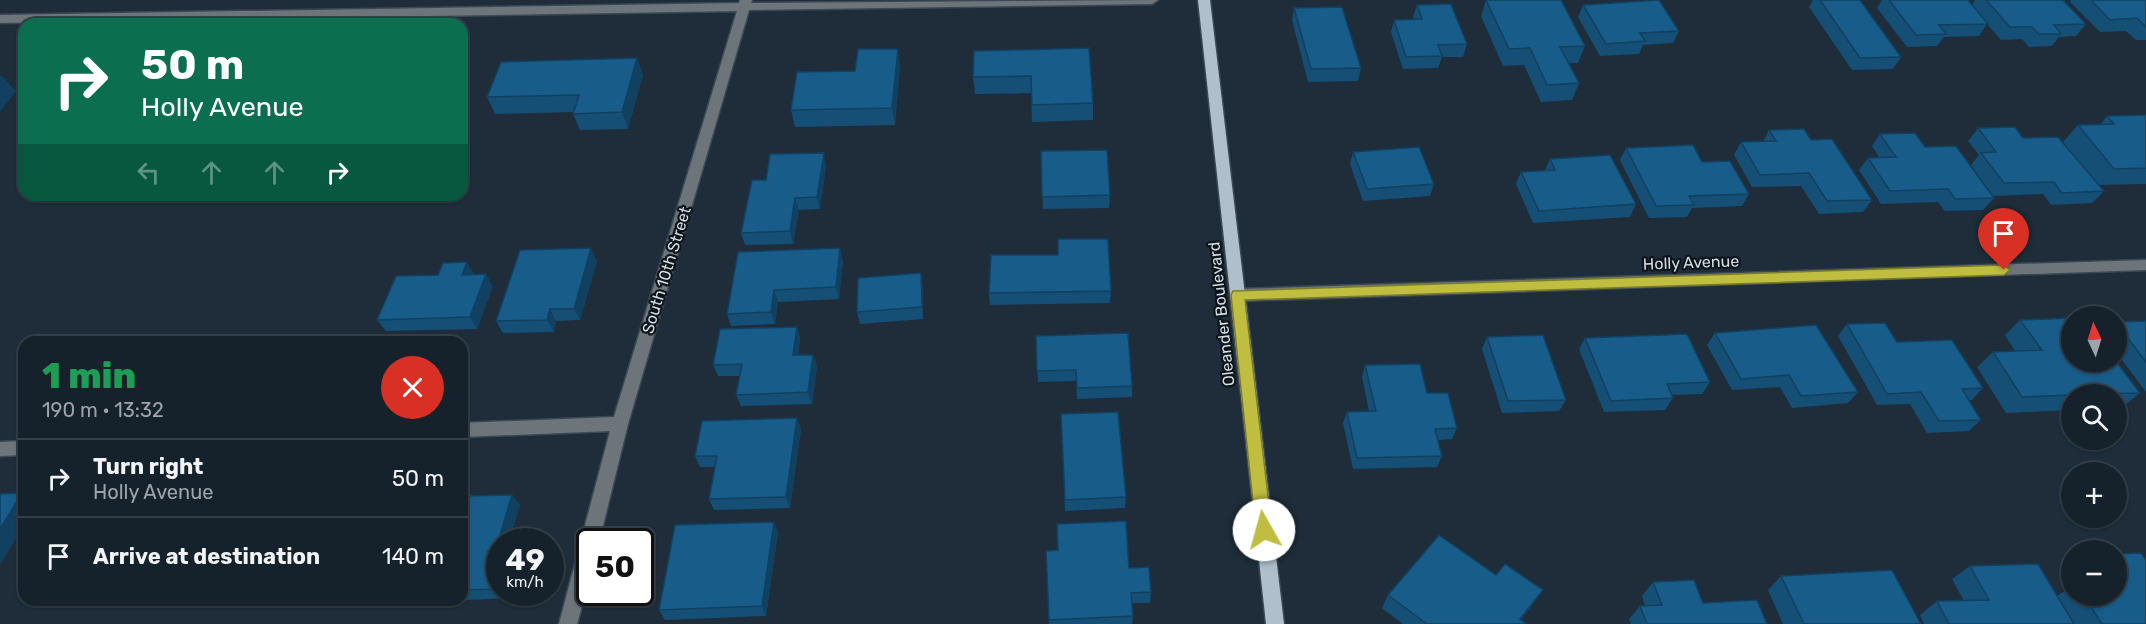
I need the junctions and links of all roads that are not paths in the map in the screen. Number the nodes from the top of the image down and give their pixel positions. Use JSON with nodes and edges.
{"nodes":[{"id":1,"x":1152,"y":0,"type":"edge"},
{"id":2,"x":1204,"y":0,"type":"edge"},
{"id":3,"x":746,"y":3,"type":"edge"},
{"id":4,"x":47,"y":18,"type":"edge"},
{"id":5,"x":0,"y":19,"type":"edge"},
{"id":6,"x":18,"y":19,"type":"edge"},
{"id":7,"x":2146,"y":265,"type":"edge"},
{"id":8,"x":1237,"y":295,"type":"junction"},
{"id":9,"x":620,"y":424,"type":"junction"},
{"id":10,"x":468,"y":430,"type":"edge"},
{"id":11,"x":18,"y":448,"type":"edge"},
{"id":12,"x":0,"y":449,"type":"edge"},
{"id":13,"x":594,"y":528,"type":"edge"},
{"id":14,"x":576,"y":594,"type":"edge"},
{"id":15,"x":568,"y":624,"type":"edge"},
{"id":16,"x":1275,"y":624,"type":"edge"}],
"edges":[{"from":1,"to":3,"type":"street"},
{"from":2,"to":8,"type":"main road","name":"Oleander Boulevard"},
{"from":3,"to":4,"type":"street"},
{"from":3,"to":9,"type":"street","name":"South 10th Street"},
{"from":5,"to":6,"type":"street"},
{"from":7,"to":8,"type":"street","name":"Holly Avenue"},
{"from":8,"to":16,"type":"main road","name":"Oleander Boulevard"},
{"from":9,"to":10,"type":"street"},
{"from":9,"to":13,"type":"street","name":"South 10th Street"},
{"from":11,"to":12,"type":"street"},
{"from":14,"to":15,"type":"street","name":"South 10th Street"}]}
